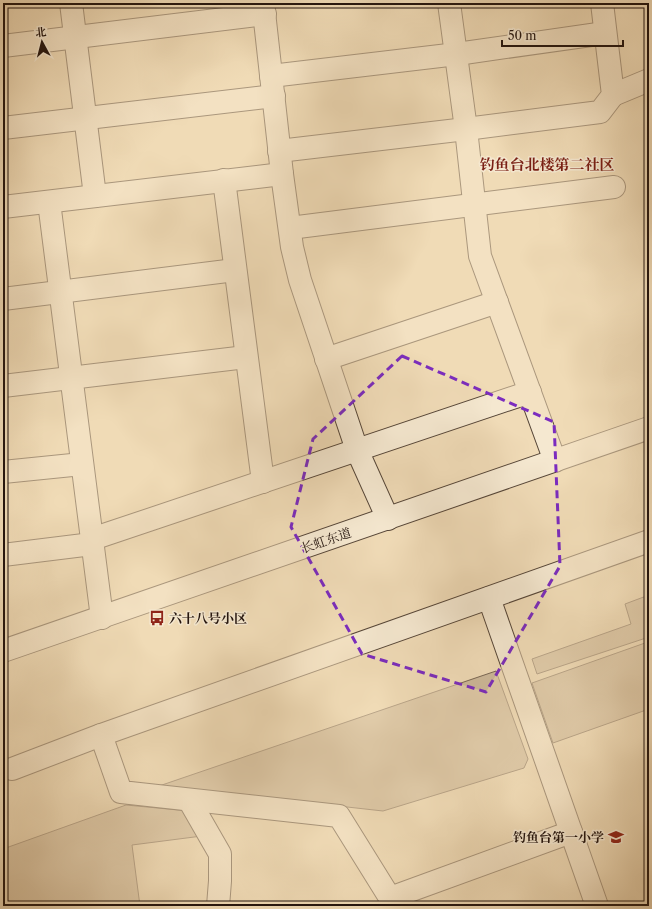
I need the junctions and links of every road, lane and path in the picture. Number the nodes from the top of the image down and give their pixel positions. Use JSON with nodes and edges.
{"nodes":[{"id":1,"x":71,"y":3,"type":"edge"},
{"id":2,"x":449,"y":3,"type":"edge"},
{"id":3,"x":602,"y":3,"type":"edge"},
{"id":4,"x":264,"y":9,"type":"edge"},
{"id":5,"x":605,"y":33,"type":"junction"},
{"id":6,"x":75,"y":37,"type":"junction"},
{"id":7,"x":3,"y":46,"type":"edge"},
{"id":8,"x":456,"y":54,"type":"junction"},
{"id":9,"x":649,"y":80,"type":"edge"},
{"id":10,"x":272,"y":86,"type":"junction"},
{"id":11,"x":613,"y":95,"type":"junction"},
{"id":12,"x":85,"y":118,"type":"junction"},
{"id":13,"x":3,"y":128,"type":"edge"},
{"id":14,"x":466,"y":130,"type":"junction"},
{"id":15,"x":279,"y":151,"type":"junction"},
{"id":16,"x":282,"y":174,"type":"junction"},
{"id":17,"x":224,"y":180,"type":"junction"},
{"id":18,"x":614,"y":187,"type":"dead end"},
{"id":19,"x":95,"y":196,"type":"junction"},
{"id":20,"x":49,"y":202,"type":"junction"},
{"id":21,"x":475,"y":205,"type":"junction"},
{"id":22,"x":3,"y":207,"type":"edge"},
{"id":23,"x":290,"y":228,"type":"junction"},
{"id":24,"x":235,"y":270,"type":"junction"},
{"id":25,"x":61,"y":292,"type":"junction"},
{"id":26,"x":3,"y":299,"type":"edge"},
{"id":27,"x":497,"y":302,"type":"junction"},
{"id":28,"x":246,"y":356,"type":"junction"},
{"id":29,"x":326,"y":359,"type":"junction"},
{"id":30,"x":72,"y":378,"type":"junction"},
{"id":31,"x":3,"y":386,"type":"edge"},
{"id":32,"x":530,"y":392,"type":"junction"},
{"id":33,"x":649,"y":428,"type":"edge"},
{"id":34,"x":357,"y":450,"type":"junction"},
{"id":35,"x":555,"y":461,"type":"junction"},
{"id":36,"x":82,"y":464,"type":"junction"},
{"id":37,"x":3,"y":472,"type":"edge"},
{"id":38,"x":262,"y":482,"type":"junction"},
{"id":39,"x":388,"y":519,"type":"junction"},
{"id":40,"x":649,"y":541,"type":"edge"},
{"id":41,"x":92,"y":542,"type":"junction"},
{"id":42,"x":3,"y":555,"type":"edge"},
{"id":43,"x":489,"y":598,"type":"junction"},
{"id":44,"x":102,"y":618,"type":"junction"},
{"id":45,"x":3,"y":651,"type":"edge"},
{"id":46,"x":101,"y":735,"type":"junction"},
{"id":47,"x":12,"y":769,"type":"dead end"},
{"id":48,"x":189,"y":800,"type":"junction"},
{"id":49,"x":571,"y":832,"type":"junction"},
{"id":50,"x":391,"y":902,"type":"edge"},
{"id":51,"x":218,"y":906,"type":"edge"},
{"id":52,"x":596,"y":906,"type":"edge"}],
"edges":[{"from":1,"to":6,"type":"street"},
{"from":2,"to":8,"type":"street"},
{"from":3,"to":5,"type":"street"},
{"from":4,"to":6,"type":"street"},
{"from":4,"to":10,"type":"street"},
{"from":5,"to":8,"type":"street"},
{"from":5,"to":11,"type":"street"},
{"from":6,"to":7,"type":"street"},
{"from":6,"to":12,"type":"street"},
{"from":8,"to":10,"type":"street"},
{"from":8,"to":14,"type":"street"},
{"from":9,"to":11,"type":"street"},
{"from":10,"to":12,"type":"street"},
{"from":10,"to":15,"type":"street"},
{"from":11,"to":14,"type":"street"},
{"from":12,"to":13,"type":"street"},
{"from":12,"to":19,"type":"street"},
{"from":14,"to":15,"type":"street"},
{"from":14,"to":21,"type":"street"},
{"from":15,"to":16,"type":"street"},
{"from":16,"to":17,"type":"street"},
{"from":16,"to":23,"type":"street"},
{"from":17,"to":19,"type":"street"},
{"from":17,"to":24,"type":"street"},
{"from":18,"to":21,"type":"street"},
{"from":19,"to":20,"type":"street"},
{"from":20,"to":22,"type":"street"},
{"from":20,"to":25,"type":"street"},
{"from":21,"to":23,"type":"street"},
{"from":21,"to":27,"type":"street"},
{"from":23,"to":29,"type":"street"},
{"from":24,"to":25,"type":"street"},
{"from":24,"to":28,"type":"street"},
{"from":25,"to":26,"type":"street"},
{"from":25,"to":30,"type":"street"},
{"from":27,"to":29,"type":"street"},
{"from":27,"to":32,"type":"street"},
{"from":28,"to":30,"type":"street"},
{"from":28,"to":38,"type":"street"},
{"from":29,"to":34,"type":"street"},
{"from":30,"to":31,"type":"street"},
{"from":30,"to":36,"type":"street"},
{"from":32,"to":34,"type":"street"},
{"from":32,"to":35,"type":"street"},
{"from":33,"to":35,"type":"street","name":"长虹东道"},
{"from":34,"to":38,"type":"street"},
{"from":34,"to":39,"type":"street"},
{"from":35,"to":39,"type":"street","name":"长虹东道"},
{"from":36,"to":37,"type":"street"},
{"from":36,"to":41,"type":"street"},
{"from":38,"to":41,"type":"street"},
{"from":39,"to":44,"type":"street","name":"长虹东道"},
{"from":40,"to":43,"type":"street"},
{"from":41,"to":42,"type":"street"},
{"from":41,"to":44,"type":"street"},
{"from":43,"to":46,"type":"street"},
{"from":43,"to":49,"type":"street"},
{"from":44,"to":45,"type":"street","name":"长虹东道"},
{"from":46,"to":47,"type":"street"},
{"from":46,"to":48,"type":"street"},
{"from":48,"to":50,"type":"street"},
{"from":48,"to":51,"type":"street"},
{"from":49,"to":50,"type":"street"},
{"from":49,"to":52,"type":"street"}]}
